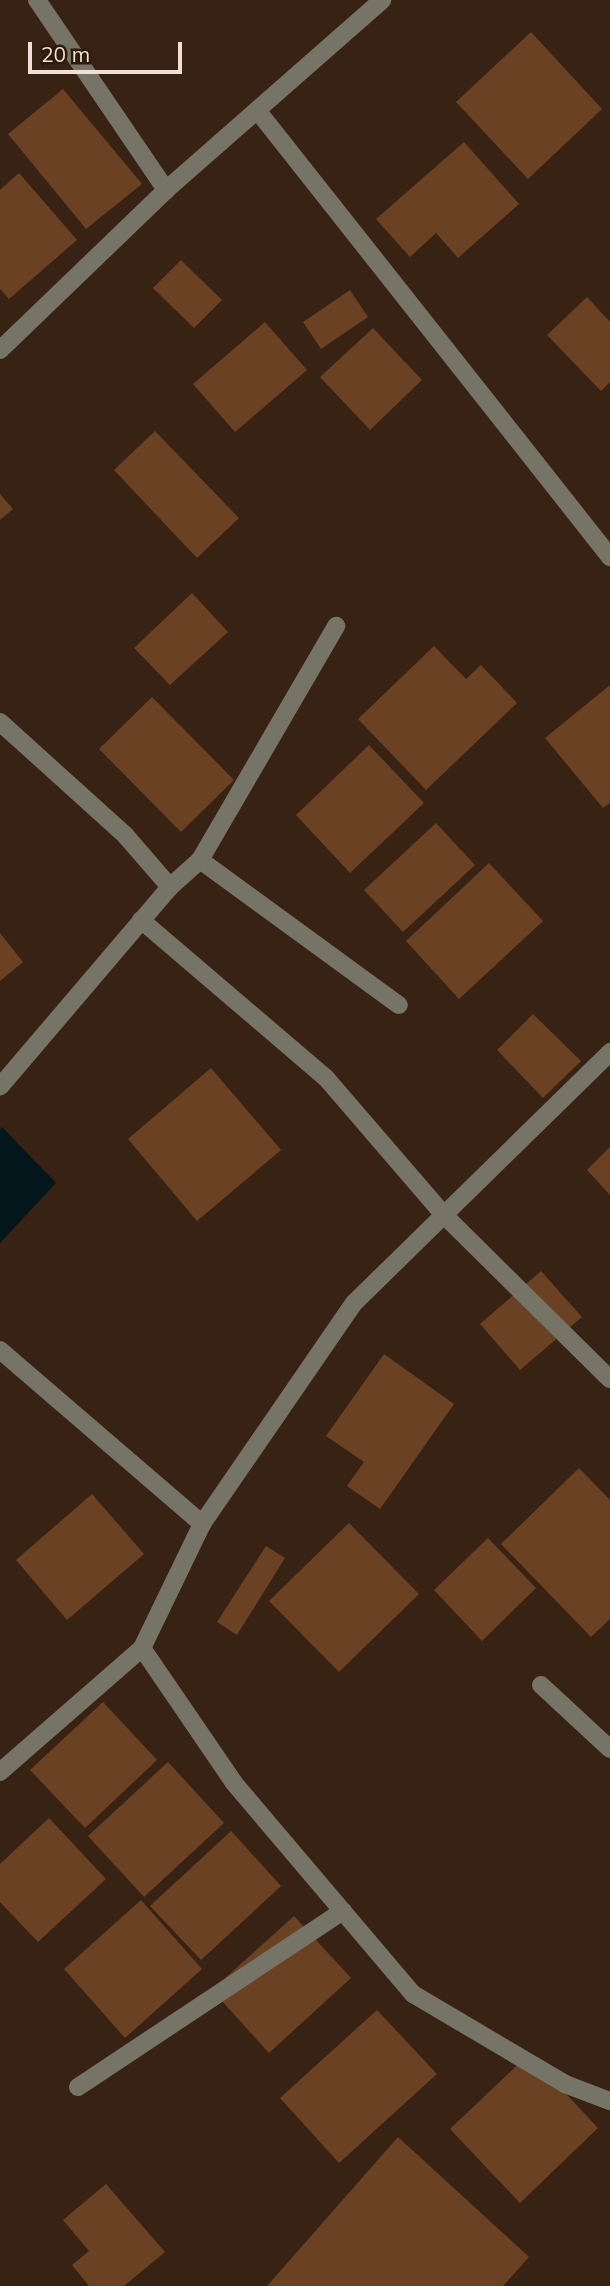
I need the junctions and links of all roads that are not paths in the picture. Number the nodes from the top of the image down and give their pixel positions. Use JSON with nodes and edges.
{"nodes":[{"id":1,"x":37,"y":0,"type":"edge"},
{"id":2,"x":382,"y":0,"type":"edge"},
{"id":3,"x":257,"y":110,"type":"junction"},
{"id":4,"x":166,"y":190,"type":"junction"},
{"id":5,"x":1,"y":347,"type":"edge"},
{"id":6,"x":610,"y":557,"type":"edge"},
{"id":7,"x":336,"y":626,"type":"dead end"},
{"id":8,"x":0,"y":722,"type":"edge"},
{"id":9,"x":200,"y":860,"type":"junction"},
{"id":10,"x":170,"y":887,"type":"junction"},
{"id":11,"x":141,"y":920,"type":"junction"},
{"id":12,"x":399,"y":1005,"type":"dead end"},
{"id":13,"x":610,"y":1052,"type":"edge"},
{"id":14,"x":0,"y":1087,"type":"edge"},
{"id":15,"x":444,"y":1215,"type":"junction"},
{"id":16,"x":0,"y":1350,"type":"edge"},
{"id":17,"x":610,"y":1379,"type":"edge"},
{"id":18,"x":202,"y":1524,"type":"junction"},
{"id":19,"x":142,"y":1648,"type":"junction"},
{"id":20,"x":541,"y":1685,"type":"dead end"},
{"id":21,"x":610,"y":1749,"type":"edge"},
{"id":22,"x":0,"y":1772,"type":"edge"},
{"id":23,"x":342,"y":1911,"type":"junction"},
{"id":24,"x":78,"y":2087,"type":"dead end"},
{"id":25,"x":610,"y":2101,"type":"edge"}],
"edges":[{"from":1,"to":4,"type":"street"},
{"from":2,"to":3,"type":"street"},
{"from":3,"to":4,"type":"street"},
{"from":3,"to":6,"type":"street"},
{"from":4,"to":5,"type":"street"},
{"from":7,"to":9,"type":"street"},
{"from":8,"to":10,"type":"street"},
{"from":9,"to":10,"type":"street"},
{"from":9,"to":12,"type":"street"},
{"from":10,"to":11,"type":"street"},
{"from":11,"to":14,"type":"street"},
{"from":11,"to":15,"type":"street"},
{"from":13,"to":15,"type":"street"},
{"from":15,"to":17,"type":"street"},
{"from":15,"to":18,"type":"street"},
{"from":16,"to":18,"type":"street"},
{"from":18,"to":19,"type":"street"},
{"from":19,"to":22,"type":"street"},
{"from":19,"to":23,"type":"street"},
{"from":20,"to":21,"type":"street"},
{"from":23,"to":24,"type":"street"},
{"from":23,"to":25,"type":"street"}]}
